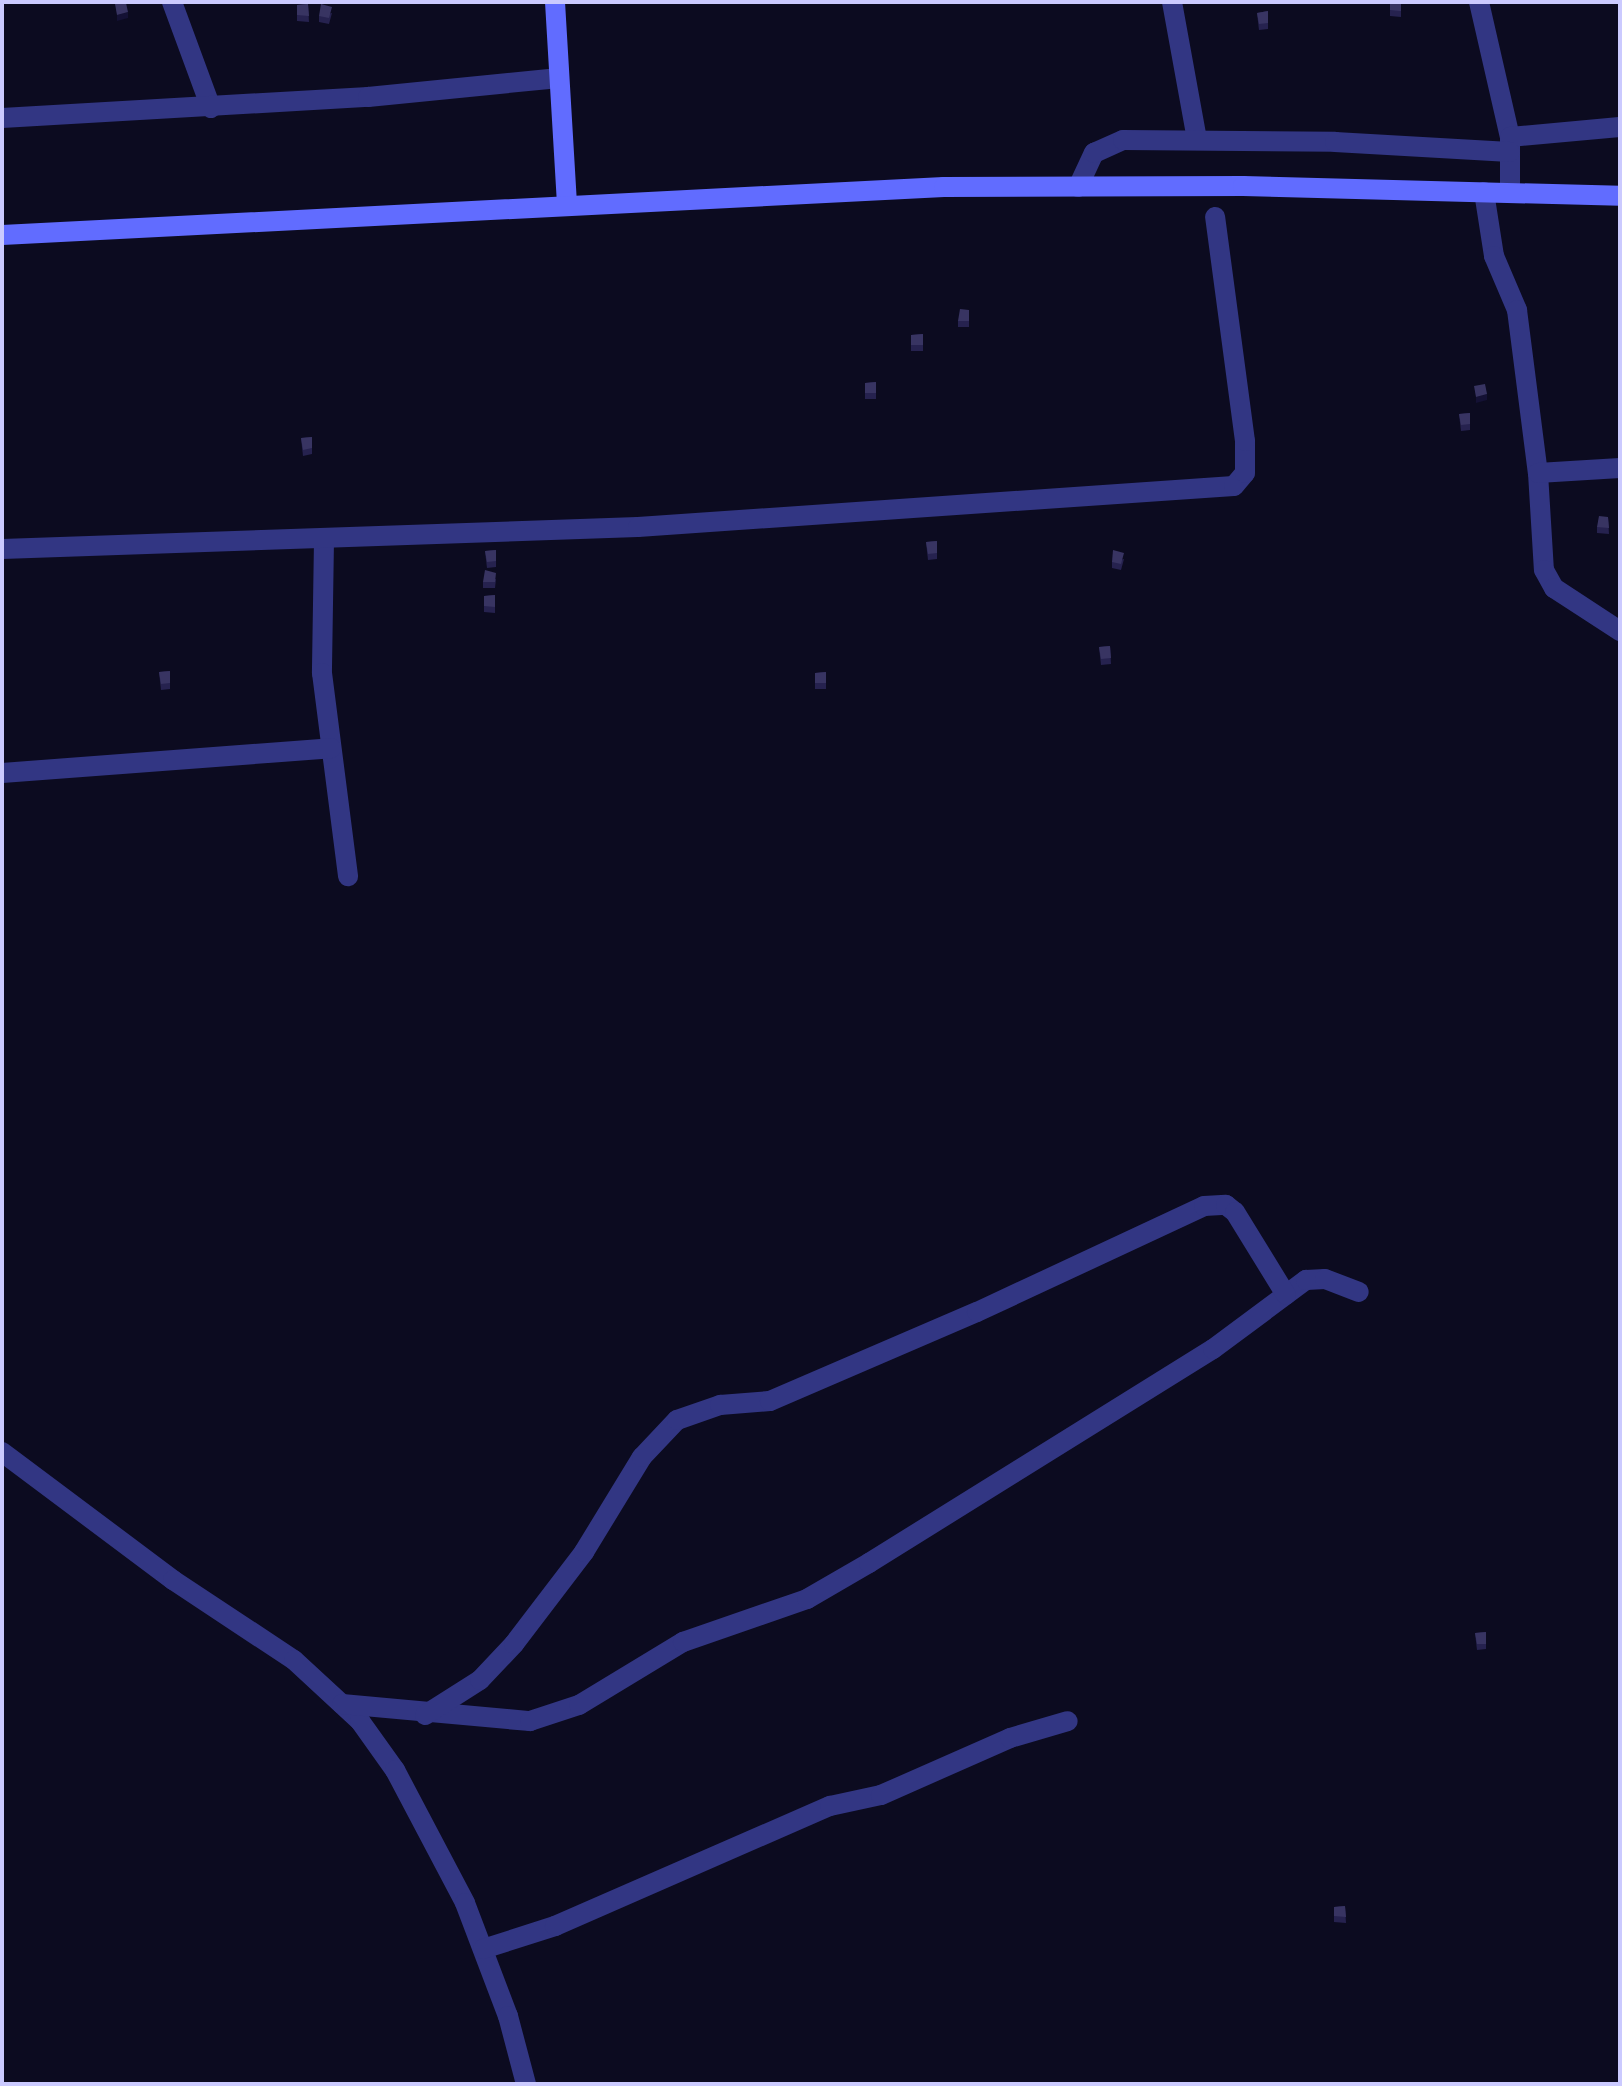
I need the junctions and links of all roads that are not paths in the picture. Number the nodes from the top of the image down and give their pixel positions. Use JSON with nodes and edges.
{"nodes":[{"id":1,"x":172,"y":2,"type":"edge"},
{"id":2,"x":555,"y":2,"type":"edge"},
{"id":3,"x":1172,"y":2,"type":"edge"},
{"id":4,"x":1479,"y":2,"type":"edge"},
{"id":5,"x":559,"y":78,"type":"junction"},
{"id":6,"x":211,"y":108,"type":"junction"},
{"id":7,"x":2,"y":118,"type":"edge"},
{"id":8,"x":1620,"y":127,"type":"edge"},
{"id":9,"x":1197,"y":139,"type":"junction"},
{"id":10,"x":1510,"y":144,"type":"junction"},
{"id":11,"x":1078,"y":187,"type":"junction"},
{"id":12,"x":1484,"y":192,"type":"junction"},
{"id":13,"x":1510,"y":193,"type":"junction"},
{"id":14,"x":1620,"y":196,"type":"edge"},
{"id":15,"x":567,"y":205,"type":"junction"},
{"id":16,"x":1215,"y":217,"type":"dead end"},
{"id":17,"x":2,"y":235,"type":"edge"},
{"id":18,"x":1620,"y":468,"type":"edge"},
{"id":19,"x":1538,"y":473,"type":"junction"},
{"id":20,"x":324,"y":540,"type":"junction"},
{"id":21,"x":2,"y":549,"type":"edge"},
{"id":22,"x":1620,"y":631,"type":"edge"},
{"id":23,"x":331,"y":748,"type":"junction"},
{"id":24,"x":2,"y":773,"type":"edge"},
{"id":25,"x":348,"y":876,"type":"dead end"},
{"id":26,"x":1359,"y":1292,"type":"dead end"},
{"id":27,"x":1286,"y":1295,"type":"junction"},
{"id":28,"x":2,"y":1452,"type":"edge"},
{"id":29,"x":342,"y":1704,"type":"junction"},
{"id":30,"x":425,"y":1715,"type":"junction"},
{"id":31,"x":1068,"y":1721,"type":"dead end"},
{"id":32,"x":483,"y":1949,"type":"junction"},
{"id":33,"x":526,"y":2084,"type":"edge"}],
"edges":[{"from":1,"to":6,"type":"street"},
{"from":2,"to":5,"type":"street"},
{"from":3,"to":9,"type":"street"},
{"from":4,"to":10,"type":"street"},
{"from":5,"to":6,"type":"street"},
{"from":5,"to":15,"type":"street"},
{"from":6,"to":7,"type":"street"},
{"from":8,"to":10,"type":"street"},
{"from":9,"to":10,"type":"street"},
{"from":9,"to":11,"type":"street"},
{"from":10,"to":13,"type":"street"},
{"from":11,"to":12,"type":"street"},
{"from":11,"to":15,"type":"street"},
{"from":12,"to":13,"type":"street"},
{"from":12,"to":19,"type":"street"},
{"from":13,"to":14,"type":"street"},
{"from":15,"to":17,"type":"street"},
{"from":16,"to":20,"type":"street"},
{"from":18,"to":19,"type":"street"},
{"from":19,"to":22,"type":"street"},
{"from":20,"to":21,"type":"street"},
{"from":20,"to":23,"type":"street"},
{"from":23,"to":24,"type":"street"},
{"from":23,"to":25,"type":"street"},
{"from":26,"to":27,"type":"street"},
{"from":27,"to":30,"type":"street"},
{"from":27,"to":30,"type":"street"},
{"from":28,"to":29,"type":"street"},
{"from":29,"to":30,"type":"street"},
{"from":29,"to":32,"type":"street"},
{"from":31,"to":32,"type":"street"},
{"from":32,"to":33,"type":"street"}]}
